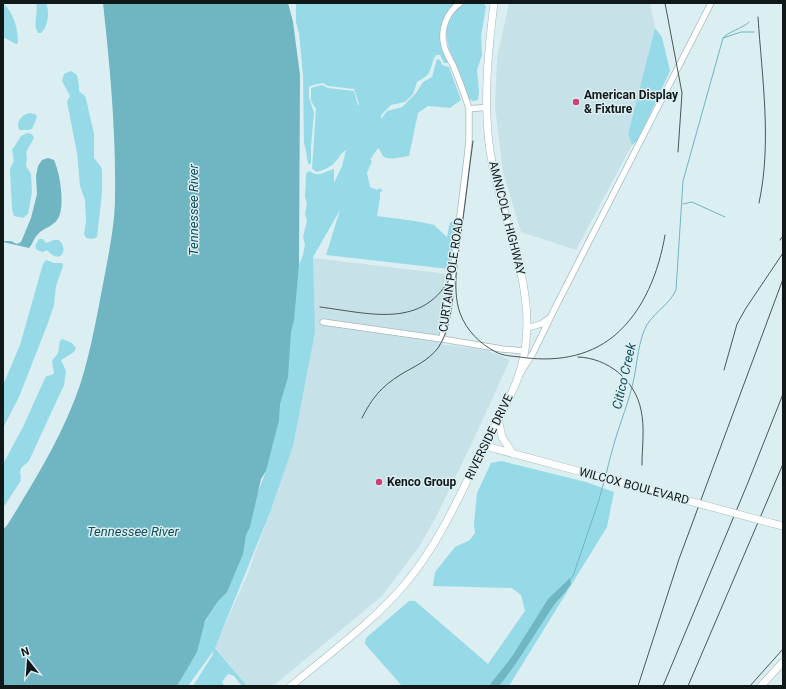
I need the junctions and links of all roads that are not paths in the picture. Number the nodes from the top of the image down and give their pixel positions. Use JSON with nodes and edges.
{"nodes":[{"id":1,"x":460,"y":3,"type":"edge"},
{"id":2,"x":494,"y":3,"type":"edge"},
{"id":3,"x":711,"y":3,"type":"edge"},
{"id":4,"x":487,"y":107,"type":"junction"},
{"id":5,"x":469,"y":109,"type":"junction"},
{"id":6,"x":550,"y":318,"type":"junction"},
{"id":7,"x":322,"y":322,"type":"dead end"},
{"id":8,"x":527,"y":328,"type":"junction"},
{"id":9,"x":526,"y":337,"type":"joint"},
{"id":10,"x":442,"y":339,"type":"junction"},
{"id":11,"x":525,"y":351,"type":"junction"},
{"id":12,"x":517,"y":380,"type":"junction"},
{"id":13,"x":498,"y":418,"type":"junction"},
{"id":14,"x":485,"y":446,"type":"junction"},
{"id":15,"x":513,"y":454,"type":"junction"},
{"id":16,"x":783,"y":526,"type":"edge"},
{"id":17,"x":783,"y":662,"type":"edge"},
{"id":18,"x":291,"y":686,"type":"edge"},
{"id":19,"x":761,"y":686,"type":"edge"}],
"edges":[{"from":1,"to":5,"type":"street","name":"CURTAIN POLE ROAD"},
{"from":2,"to":4,"type":"main road","name":"AMNICOLA HIGHWAY"},
{"from":3,"to":6,"type":"street"},
{"from":4,"to":5,"type":"street"},
{"from":4,"to":8,"type":"main road","name":"AMNICOLA HIGHWAY"},
{"from":5,"to":10,"type":"street","name":"CURTAIN POLE ROAD"},
{"from":6,"to":8,"type":"street"},
{"from":6,"to":12,"type":"street"},
{"from":7,"to":10,"type":"street","name":"CURTAIN POLE ROAD"},
{"from":8,"to":9,"type":"main road","name":"AMNICOLA HIGHWAY"},
{"from":9,"to":11,"type":"main road","name":"RIVERSIDE DRIVE"},
{"from":10,"to":11,"type":"street"},
{"from":11,"to":12,"type":"main road","name":"RIVERSIDE DRIVE"},
{"from":12,"to":13,"type":"main road","name":"RIVERSIDE DRIVE"},
{"from":13,"to":14,"type":"main road","name":"RIVERSIDE DRIVE"},
{"from":13,"to":15,"type":"main road"},
{"from":14,"to":15,"type":"main road","name":"WILCOX BOULEVARD"},
{"from":14,"to":18,"type":"main road","name":"RIVERSIDE DRIVE"},
{"from":15,"to":16,"type":"main road","name":"WILCOX BOULEVARD","bridge":true},
{"from":17,"to":19,"type":"main road"}]}
